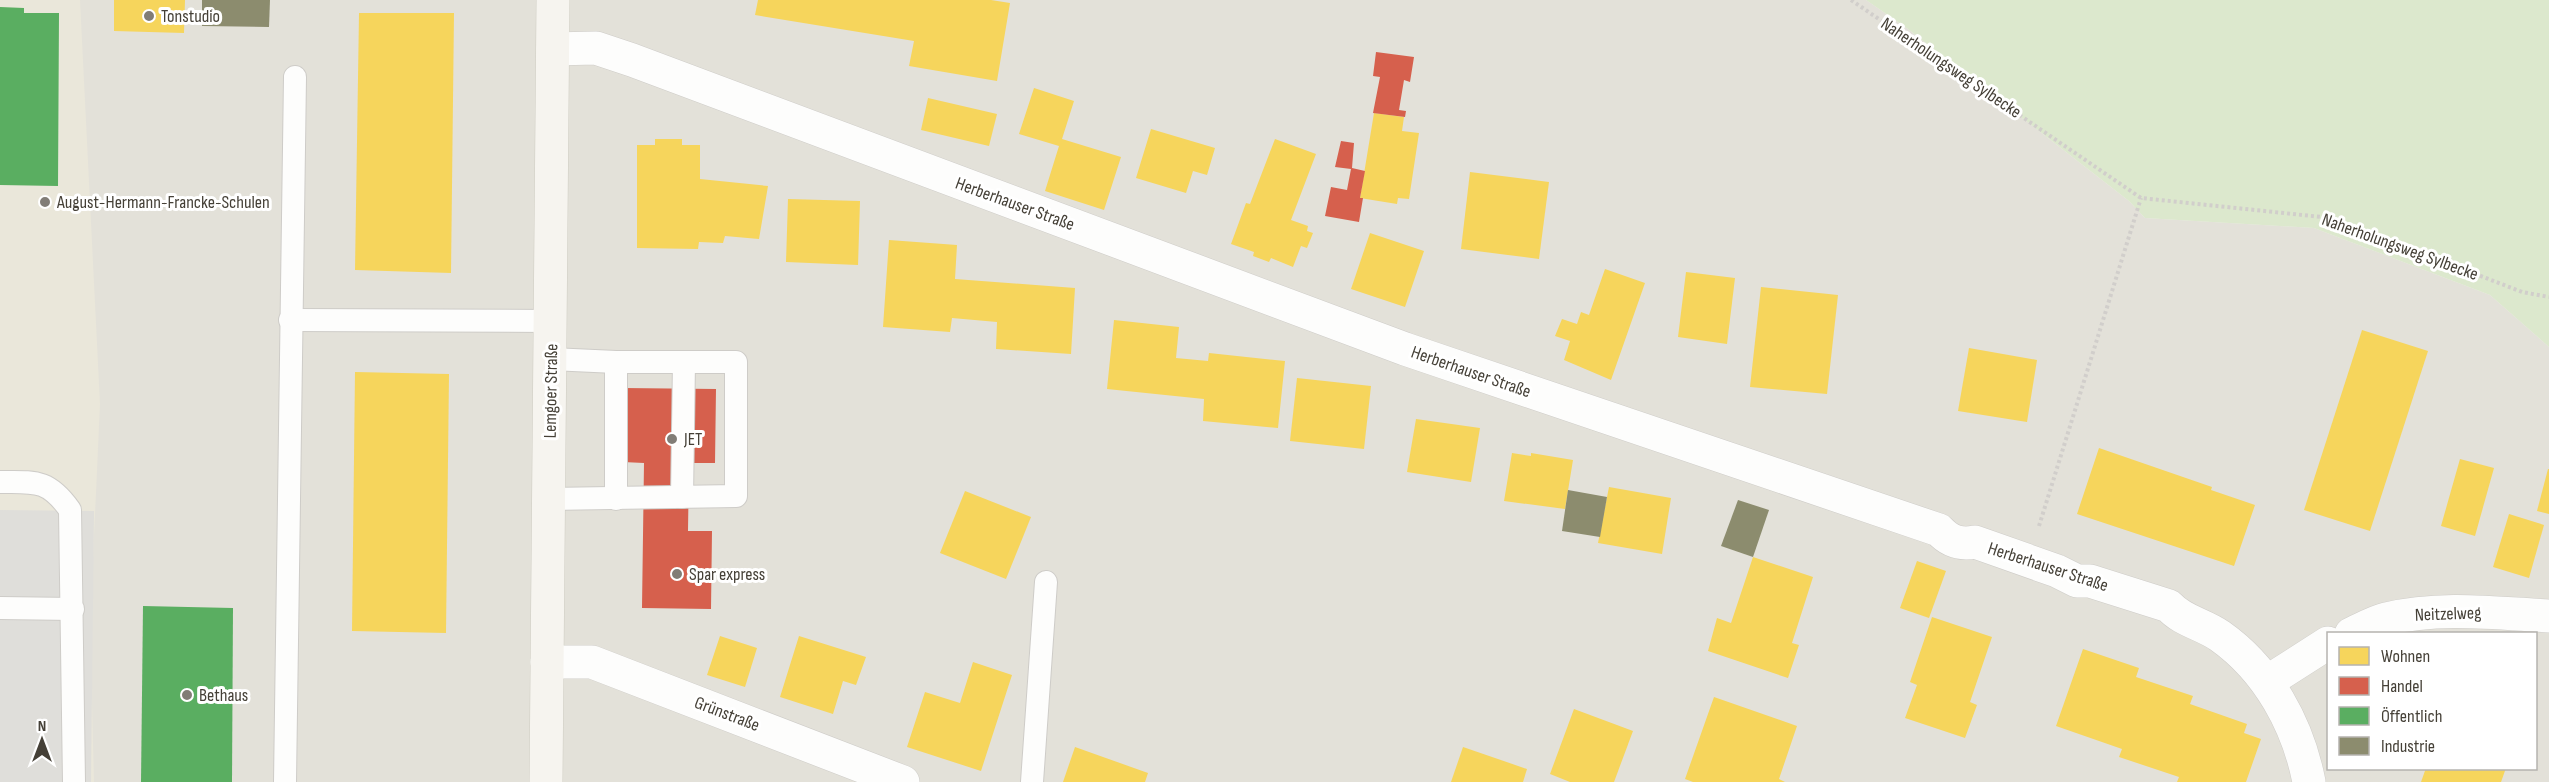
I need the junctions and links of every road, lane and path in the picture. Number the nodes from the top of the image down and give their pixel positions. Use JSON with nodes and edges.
{"nodes":[{"id":1,"x":553,"y":0,"type":"edge"},
{"id":2,"x":1851,"y":0,"type":"edge"},
{"id":3,"x":553,"y":49,"type":"junction"},
{"id":4,"x":294,"y":77,"type":"dead end"},
{"id":5,"x":2141,"y":198,"type":"junction"},
{"id":6,"x":2549,"y":297,"type":"edge"},
{"id":7,"x":290,"y":320,"type":"junction"},
{"id":8,"x":552,"y":321,"type":"junction"},
{"id":9,"x":550,"y":359,"type":"junction"},
{"id":10,"x":616,"y":362,"type":"junction"},
{"id":11,"x":684,"y":362,"type":"junction"},
{"id":12,"x":0,"y":482,"type":"edge"},
{"id":13,"x":682,"y":497,"type":"junction"},
{"id":14,"x":549,"y":499,"type":"junction"},
{"id":15,"x":616,"y":499,"type":"junction"},
{"id":16,"x":2028,"y":561,"type":"junction"},
{"id":17,"x":1046,"y":582,"type":"dead end"},
{"id":18,"x":0,"y":608,"type":"edge"},
{"id":19,"x":73,"y":609,"type":"junction"},
{"id":20,"x":2549,"y":616,"type":"edge"},
{"id":21,"x":2354,"y":632,"type":"edge"},
{"id":22,"x":2327,"y":644,"type":"edge"},
{"id":23,"x":548,"y":662,"type":"junction"},
{"id":24,"x":2267,"y":682,"type":"junction"},
{"id":25,"x":74,"y":782,"type":"edge"},
{"id":26,"x":285,"y":782,"type":"edge"},
{"id":27,"x":546,"y":782,"type":"edge"},
{"id":28,"x":903,"y":782,"type":"edge"},
{"id":29,"x":1032,"y":782,"type":"edge"},
{"id":30,"x":2309,"y":782,"type":"edge"}],
"edges":[{"from":1,"to":3,"type":"main road","name":"Lemgoer Straße"},
{"from":2,"to":5,"type":"path","name":"Naherholungsweg Sylbecke"},
{"from":3,"to":8,"type":"main road","name":"Lemgoer Straße"},
{"from":3,"to":16,"type":"street","name":"Herberhauser Straße"},
{"from":4,"to":7,"type":"lane"},
{"from":5,"to":6,"type":"path","name":"Naherholungsweg Sylbecke"},
{"from":5,"to":16,"type":"path"},
{"from":7,"to":8,"type":"lane"},
{"from":7,"to":26,"type":"lane"},
{"from":8,"to":9,"type":"main road","name":"Lemgoer Straße"},
{"from":9,"to":10,"type":"lane"},
{"from":9,"to":14,"type":"main road","name":"Lemgoer Straße"},
{"from":10,"to":11,"type":"lane"},
{"from":10,"to":15,"type":"lane"},
{"from":11,"to":13,"type":"lane"},
{"from":11,"to":13,"type":"lane"},
{"from":12,"to":19,"type":"lane"},
{"from":13,"to":15,"type":"lane"},
{"from":14,"to":15,"type":"lane"},
{"from":14,"to":23,"type":"main road","name":"Lemgoer Straße"},
{"from":16,"to":24,"type":"street","name":"Herberhauser Straße"},
{"from":17,"to":29,"type":"lane"},
{"from":18,"to":19,"type":"lane"},
{"from":19,"to":25,"type":"lane"},
{"from":20,"to":21,"type":"street","name":"Neitzelweg"},
{"from":22,"to":24,"type":"street"},
{"from":23,"to":27,"type":"main road","name":"Lemgoer Straße"},
{"from":23,"to":28,"type":"street","name":"Grünstraße"},
{"from":24,"to":30,"type":"street","name":"Herberhauser Straße"}]}
